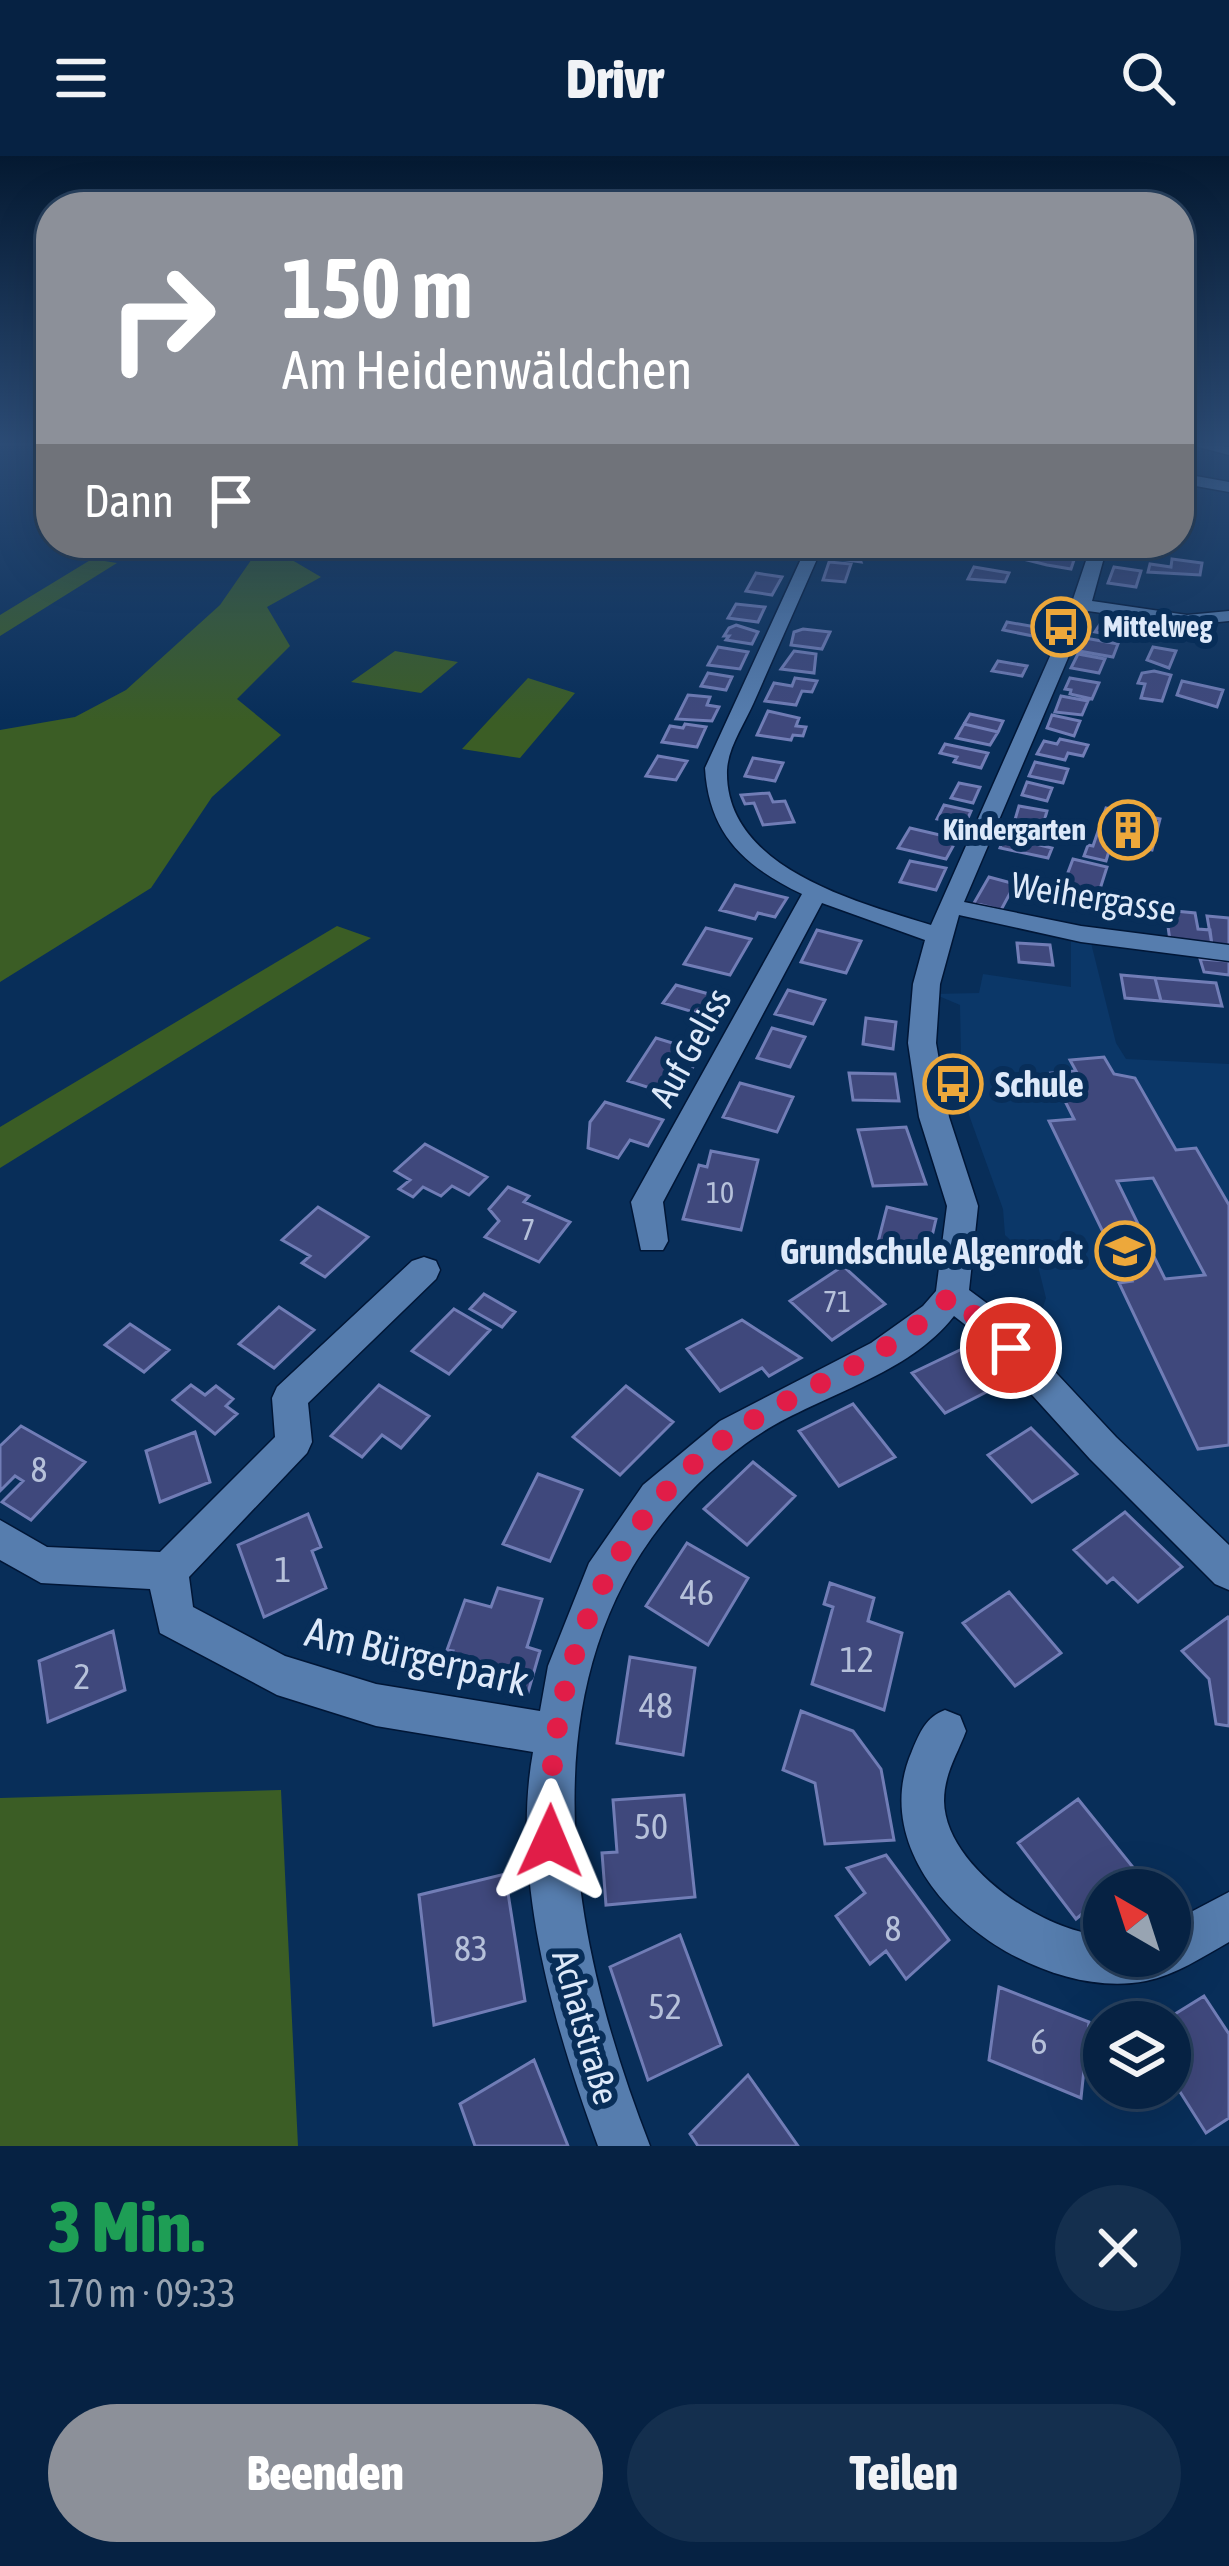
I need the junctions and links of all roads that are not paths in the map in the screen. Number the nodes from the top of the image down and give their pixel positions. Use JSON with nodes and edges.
{"nodes":[{"id":1,"x":808,"y":558,"type":"edge"},
{"id":2,"x":1096,"y":558,"type":"edge"},
{"id":3,"x":1082,"y":605,"type":"junction"},
{"id":4,"x":1229,"y":616,"type":"edge"},
{"id":5,"x":816,"y":891,"type":"junction"},
{"id":6,"x":950,"y":906,"type":"junction"},
{"id":7,"x":939,"y":936,"type":"junction"},
{"id":8,"x":1229,"y":953,"type":"edge"},
{"id":9,"x":652,"y":1241,"type":"dead end"},
{"id":10,"x":424,"y":1270,"type":"dead end"},
{"id":11,"x":951,"y":1295,"type":"junction"},
{"id":12,"x":0,"y":1538,"type":"edge"},
{"id":13,"x":168,"y":1571,"type":"junction"},
{"id":14,"x":1229,"y":1571,"type":"edge"},
{"id":15,"x":945,"y":1731,"type":"dead end"},
{"id":16,"x":557,"y":1735,"type":"junction"},
{"id":17,"x":1229,"y":1916,"type":"edge"},
{"id":18,"x":1191,"y":1937,"type":"edge"},
{"id":19,"x":1083,"y":1958,"type":"edge"},
{"id":20,"x":624,"y":2146,"type":"edge"}],
"edges":[{"from":1,"to":5,"type":"street"},
{"from":2,"to":3,"type":"street"},
{"from":3,"to":4,"type":"street"},
{"from":3,"to":6,"type":"street"},
{"from":5,"to":7,"type":"street"},
{"from":5,"to":9,"type":"street","name":"Auf Geliss"},
{"from":6,"to":7,"type":"street"},
{"from":6,"to":8,"type":"street","name":"Weihergasse"},
{"from":7,"to":11,"type":"street"},
{"from":10,"to":13,"type":"street"},
{"from":11,"to":14,"type":"street"},
{"from":11,"to":16,"type":"street","name":"Achatstraße"},
{"from":12,"to":13,"type":"street"},
{"from":13,"to":16,"type":"street","name":"Am Bürgerpark"},
{"from":15,"to":19,"type":"street"},
{"from":16,"to":20,"type":"street","name":"Achatstraße"},
{"from":17,"to":18,"type":"street"}]}
